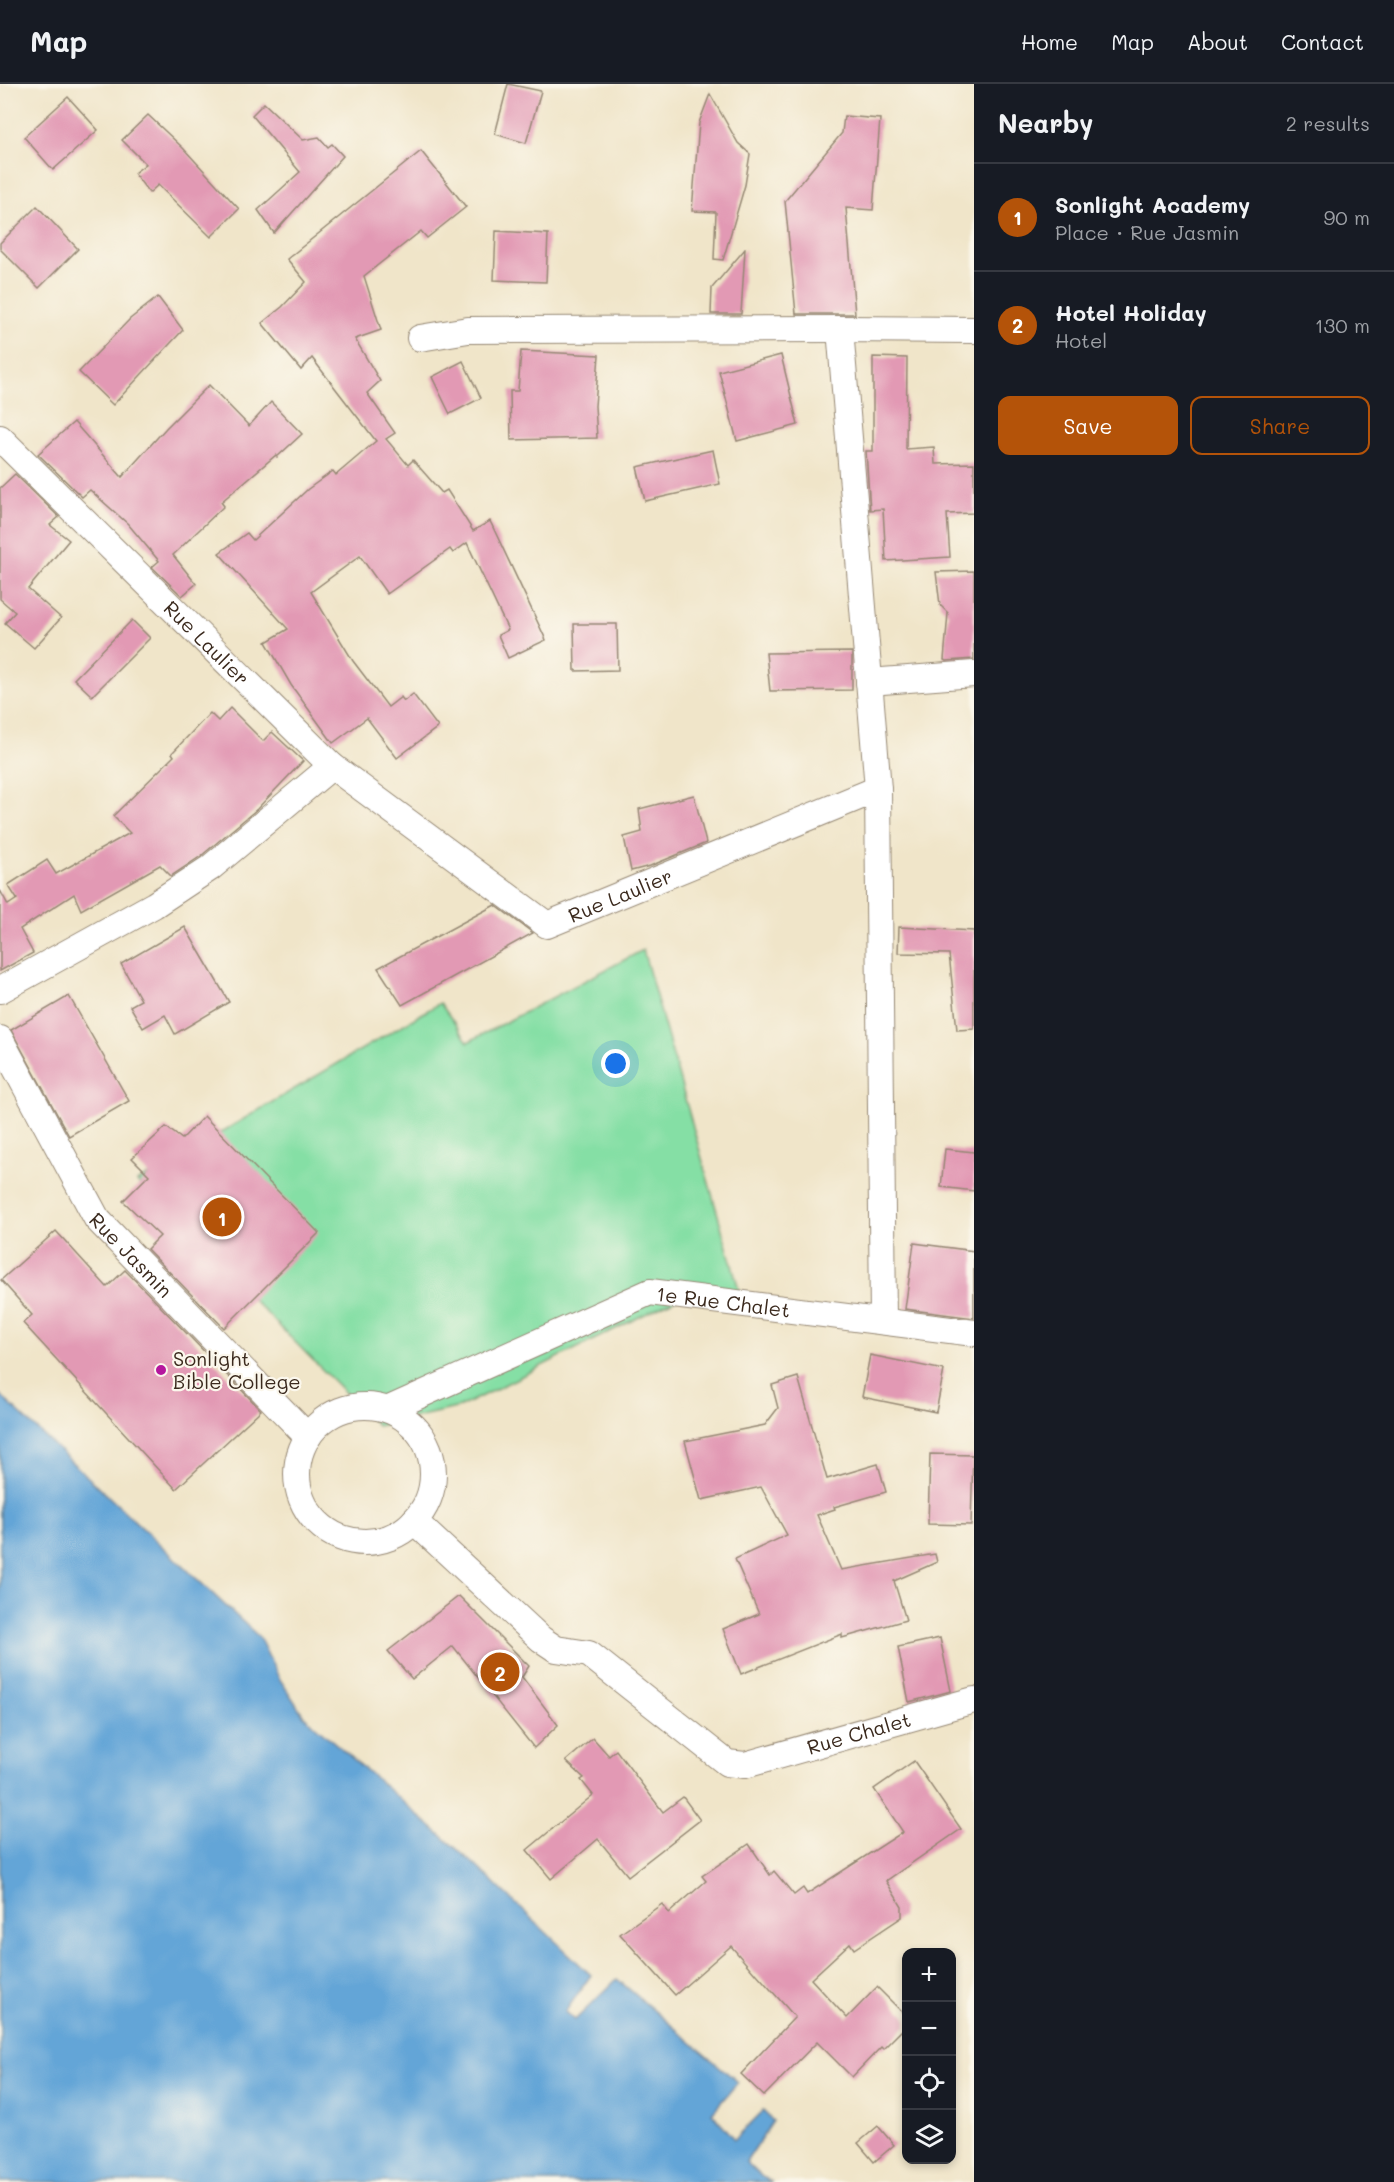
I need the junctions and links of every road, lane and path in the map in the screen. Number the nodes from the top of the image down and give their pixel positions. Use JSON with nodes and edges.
{"nodes":[{"id":1,"x":840,"y":329,"type":"junction"},
{"id":2,"x":974,"y":330,"type":"edge"},
{"id":3,"x":420,"y":338,"type":"dead end"},
{"id":4,"x":0,"y":438,"type":"edge"},
{"id":5,"x":974,"y":674,"type":"edge"},
{"id":6,"x":869,"y":682,"type":"junction"},
{"id":7,"x":332,"y":766,"type":"junction"},
{"id":8,"x":878,"y":789,"type":"junction"},
{"id":9,"x":0,"y":990,"type":"edge"},
{"id":10,"x":0,"y":1039,"type":"edge"},
{"id":11,"x":883,"y":1321,"type":"junction"},
{"id":12,"x":974,"y":1333,"type":"edge"},
{"id":13,"x":389,"y":1409,"type":"junction"},
{"id":14,"x":308,"y":1437,"type":"junction"},
{"id":15,"x":414,"y":1521,"type":"junction"},
{"id":16,"x":974,"y":1700,"type":"edge"}],
"edges":[{"from":1,"to":2,"type":"street"},
{"from":1,"to":3,"type":"street"},
{"from":1,"to":6,"type":"street"},
{"from":4,"to":7,"type":"street","name":"Rue Laulier"},
{"from":5,"to":6,"type":"street"},
{"from":6,"to":8,"type":"street"},
{"from":7,"to":8,"type":"street","name":"Rue Laulier"},
{"from":7,"to":9,"type":"street"},
{"from":8,"to":11,"type":"street"},
{"from":10,"to":14,"type":"street","name":"Rue Jasmin"},
{"from":11,"to":12,"type":"street","name":"1e Rue Chalet"},
{"from":11,"to":13,"type":"street","name":"1e Rue Chalet"},
{"from":13,"to":14,"type":"street"},
{"from":13,"to":15,"type":"street"},
{"from":14,"to":15,"type":"street"},
{"from":15,"to":16,"type":"street","name":"Rue Chalet"}]}
